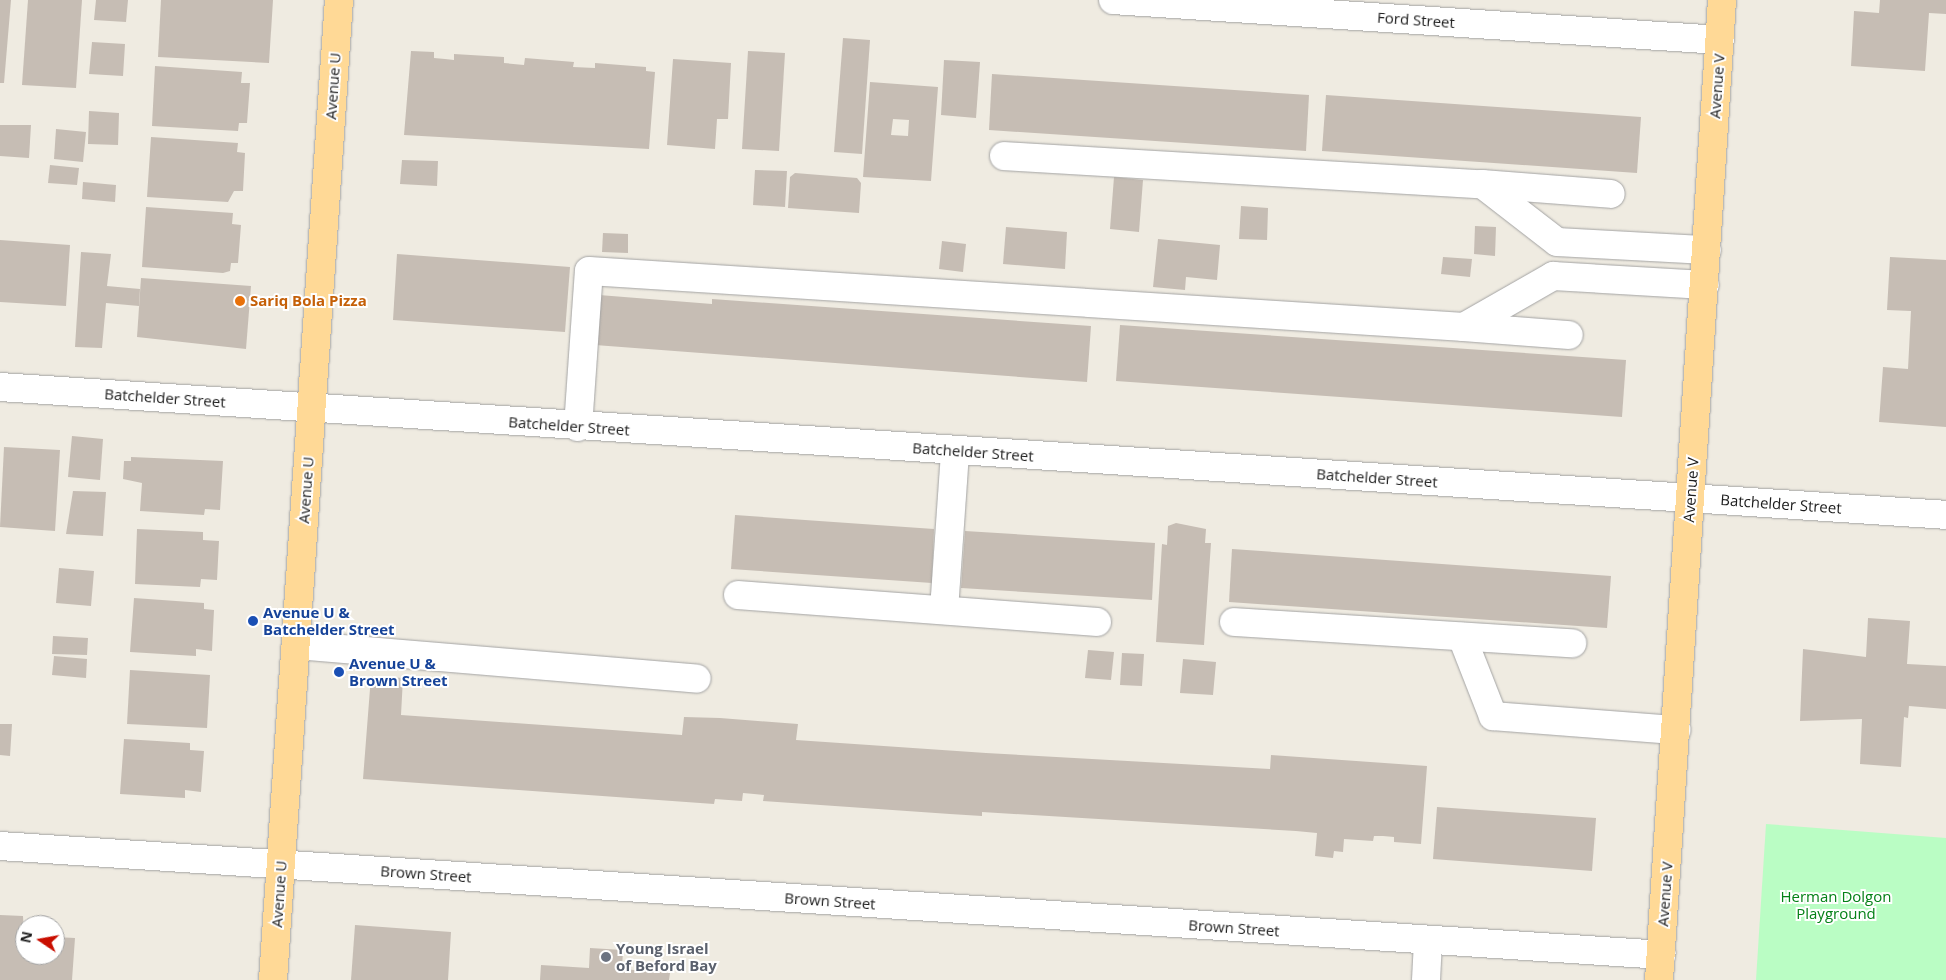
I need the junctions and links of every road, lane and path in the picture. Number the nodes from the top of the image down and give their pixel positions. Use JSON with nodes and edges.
{"nodes":[{"id":1,"x":339,"y":0,"type":"edge"},
{"id":2,"x":1113,"y":0,"type":"edge"},
{"id":3,"x":1722,"y":0,"type":"edge"},
{"id":4,"x":1720,"y":40,"type":"junction"},
{"id":5,"x":1004,"y":156,"type":"dead end"},
{"id":6,"x":1482,"y":184,"type":"junction"},
{"id":7,"x":1611,"y":194,"type":"dead end"},
{"id":8,"x":1707,"y":250,"type":"junction"},
{"id":9,"x":1704,"y":285,"type":"junction"},
{"id":10,"x":1464,"y":327,"type":"junction"},
{"id":11,"x":1568,"y":335,"type":"dead end"},
{"id":12,"x":0,"y":387,"type":"edge"},
{"id":13,"x":312,"y":407,"type":"junction"},
{"id":14,"x":578,"y":426,"type":"junction"},
{"id":15,"x":955,"y":451,"type":"junction"},
{"id":16,"x":1691,"y":499,"type":"junction"},
{"id":17,"x":1946,"y":515,"type":"edge"},
{"id":18,"x":738,"y":595,"type":"dead end"},
{"id":19,"x":944,"y":610,"type":"junction"},
{"id":20,"x":1097,"y":622,"type":"dead end"},
{"id":21,"x":1234,"y":622,"type":"dead end"},
{"id":22,"x":1462,"y":637,"type":"junction"},
{"id":23,"x":1572,"y":643,"type":"dead end"},
{"id":24,"x":296,"y":645,"type":"junction"},
{"id":25,"x":698,"y":679,"type":"dead end"},
{"id":26,"x":1676,"y":730,"type":"junction"},
{"id":27,"x":0,"y":846,"type":"edge"},
{"id":28,"x":281,"y":864,"type":"junction"},
{"id":29,"x":1428,"y":941,"type":"junction"},
{"id":30,"x":1660,"y":967,"type":"edge"},
{"id":31,"x":273,"y":980,"type":"edge"},
{"id":32,"x":1426,"y":980,"type":"edge"}],
"edges":[{"from":1,"to":13,"type":"main road","name":"Avenue U"},
{"from":2,"to":4,"type":"street","name":"Ford Street"},
{"from":3,"to":4,"type":"main road","name":"Avenue V"},
{"from":4,"to":8,"type":"main road","name":"Avenue V"},
{"from":5,"to":6,"type":"street"},
{"from":6,"to":7,"type":"street"},
{"from":6,"to":8,"type":"street"},
{"from":8,"to":9,"type":"main road","name":"Avenue V"},
{"from":9,"to":10,"type":"street"},
{"from":9,"to":16,"type":"main road","name":"Avenue V"},
{"from":10,"to":11,"type":"street"},
{"from":10,"to":14,"type":"street"},
{"from":12,"to":13,"type":"street","name":"Batchelder Street"},
{"from":13,"to":14,"type":"street","name":"Batchelder Street"},
{"from":13,"to":24,"type":"main road","name":"Avenue U"},
{"from":14,"to":15,"type":"street","name":"Batchelder Street"},
{"from":15,"to":16,"type":"street","name":"Batchelder Street"},
{"from":15,"to":19,"type":"street"},
{"from":16,"to":17,"type":"street","name":"Batchelder Street"},
{"from":16,"to":26,"type":"main road","name":"Avenue V"},
{"from":18,"to":19,"type":"street"},
{"from":19,"to":20,"type":"street"},
{"from":21,"to":22,"type":"street"},
{"from":22,"to":23,"type":"street"},
{"from":22,"to":26,"type":"street"},
{"from":24,"to":25,"type":"street"},
{"from":24,"to":28,"type":"main road","name":"Avenue U"},
{"from":26,"to":30,"type":"main road","name":"Avenue V"},
{"from":27,"to":28,"type":"street","name":"Brown Street"},
{"from":28,"to":29,"type":"street","name":"Brown Street"},
{"from":28,"to":31,"type":"main road","name":"Avenue U"},
{"from":29,"to":30,"type":"street","name":"Brown Street"},
{"from":29,"to":32,"type":"street"}]}
